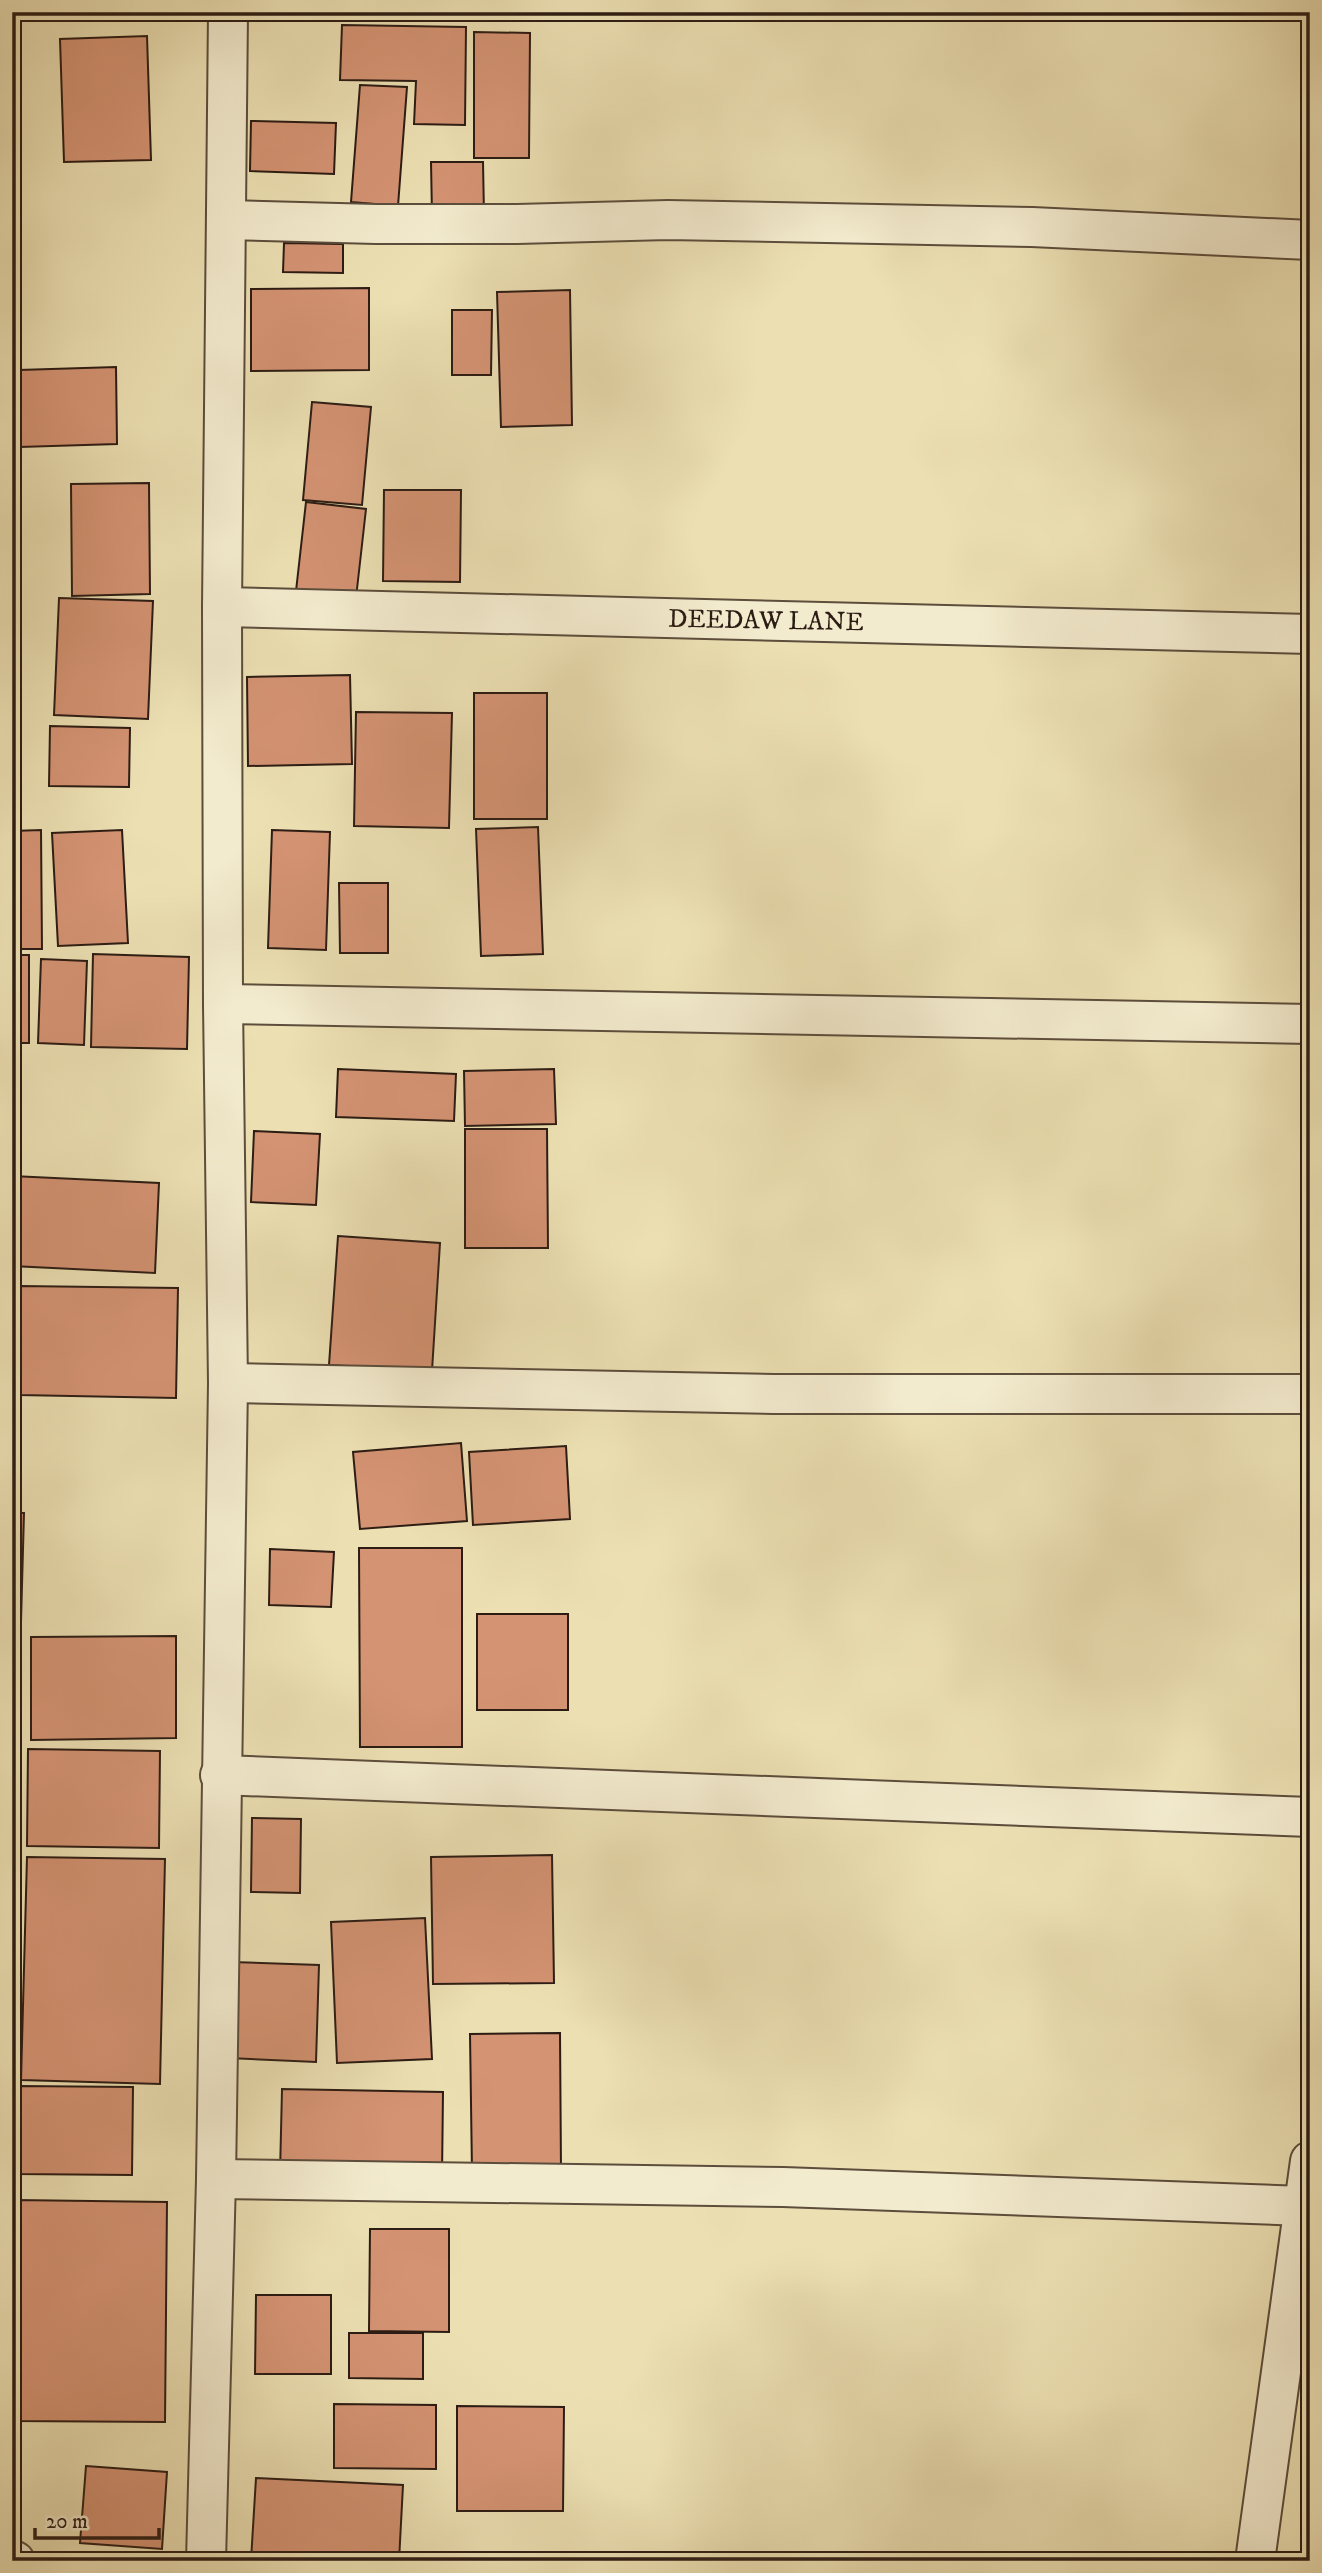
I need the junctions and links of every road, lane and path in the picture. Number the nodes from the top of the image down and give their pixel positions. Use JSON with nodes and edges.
{"nodes":[{"id":1,"x":228,"y":12,"type":"edge"},
{"id":2,"x":226,"y":219,"type":"junction"},
{"id":3,"x":1310,"y":240,"type":"edge"},
{"id":4,"x":222,"y":607,"type":"junction"},
{"id":5,"x":1310,"y":634,"type":"edge"},
{"id":6,"x":223,"y":1004,"type":"junction"},
{"id":7,"x":1310,"y":1024,"type":"edge"},
{"id":8,"x":228,"y":1383,"type":"junction"},
{"id":9,"x":1310,"y":1394,"type":"edge"},
{"id":10,"x":220,"y":1775,"type":"junction"},
{"id":11,"x":1310,"y":1817,"type":"edge"},
{"id":12,"x":1310,"y":2161,"type":"edge"},
{"id":13,"x":216,"y":2179,"type":"junction"},
{"id":14,"x":1304,"y":2206,"type":"junction"},
{"id":15,"x":206,"y":2561,"type":"edge"},
{"id":16,"x":1255,"y":2561,"type":"edge"}],
"edges":[{"from":1,"to":2,"type":"street"},
{"from":2,"to":3,"type":"street"},
{"from":2,"to":4,"type":"street"},
{"from":4,"to":5,"type":"street","name":"DEEDAW LANE"},
{"from":4,"to":6,"type":"street"},
{"from":6,"to":7,"type":"street"},
{"from":6,"to":8,"type":"street"},
{"from":8,"to":9,"type":"street"},
{"from":8,"to":10,"type":"street"},
{"from":10,"to":11,"type":"street"},
{"from":10,"to":13,"type":"street"},
{"from":12,"to":14,"type":"street"},
{"from":13,"to":14,"type":"street"},
{"from":13,"to":15,"type":"street"},
{"from":14,"to":16,"type":"street"}]}
